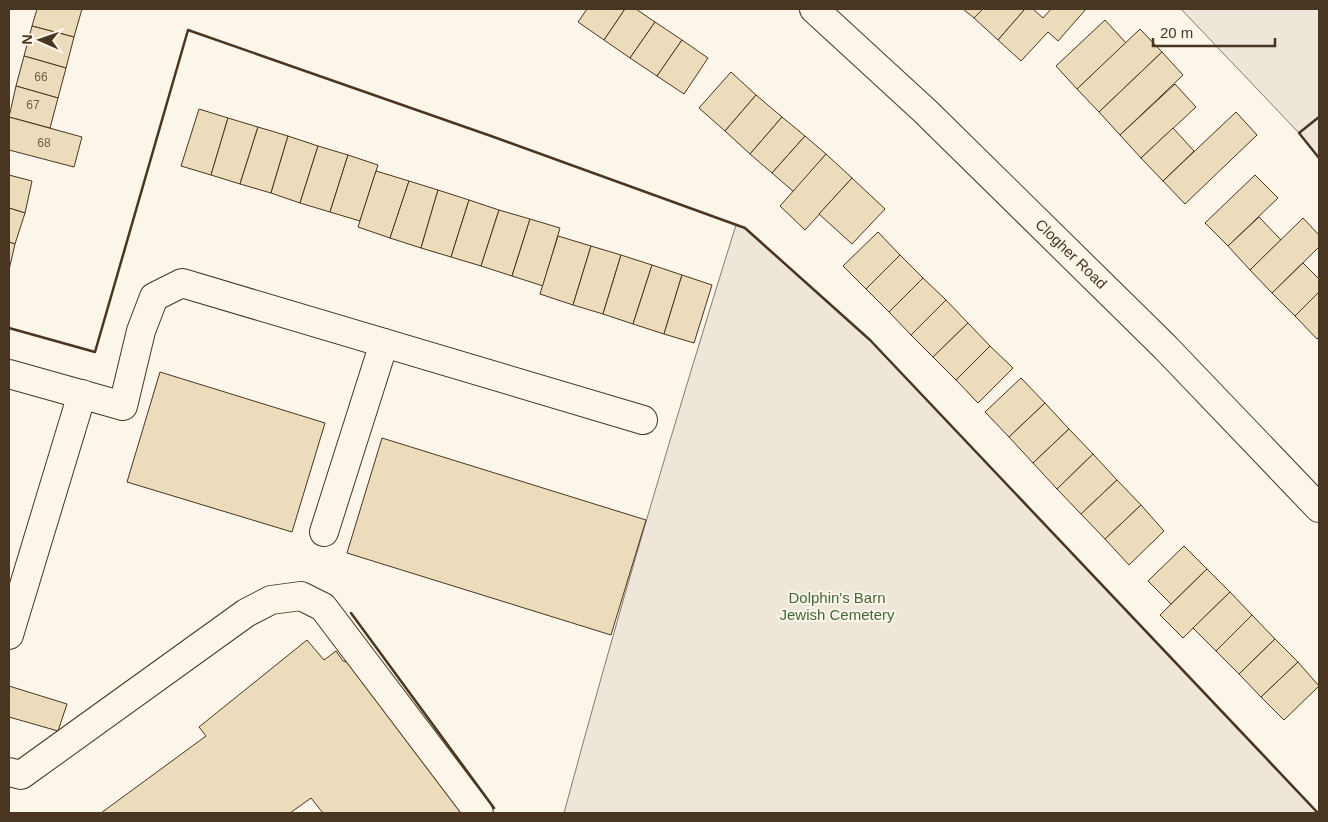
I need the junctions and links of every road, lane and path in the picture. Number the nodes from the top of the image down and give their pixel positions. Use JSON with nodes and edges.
{"nodes":[{"id":1,"x":814,"y":9,"type":"edge"},
{"id":2,"x":384,"y":343,"type":"junction"},
{"id":3,"x":9,"y":374,"type":"edge"},
{"id":4,"x":82,"y":394,"type":"junction"},
{"id":5,"x":643,"y":420,"type":"dead end"},
{"id":6,"x":1319,"y":508,"type":"edge"},
{"id":7,"x":324,"y":532,"type":"dead end"},
{"id":8,"x":9,"y":635,"type":"edge"},
{"id":9,"x":9,"y":772,"type":"edge"},
{"id":10,"x":479,"y":813,"type":"edge"}],
"edges":[{"from":1,"to":6,"type":"street","name":"Clogher Road"},
{"from":2,"to":4,"type":"street"},
{"from":2,"to":5,"type":"street"},
{"from":2,"to":7,"type":"street"},
{"from":3,"to":4,"type":"street"},
{"from":4,"to":8,"type":"street"},
{"from":9,"to":10,"type":"street"}]}
